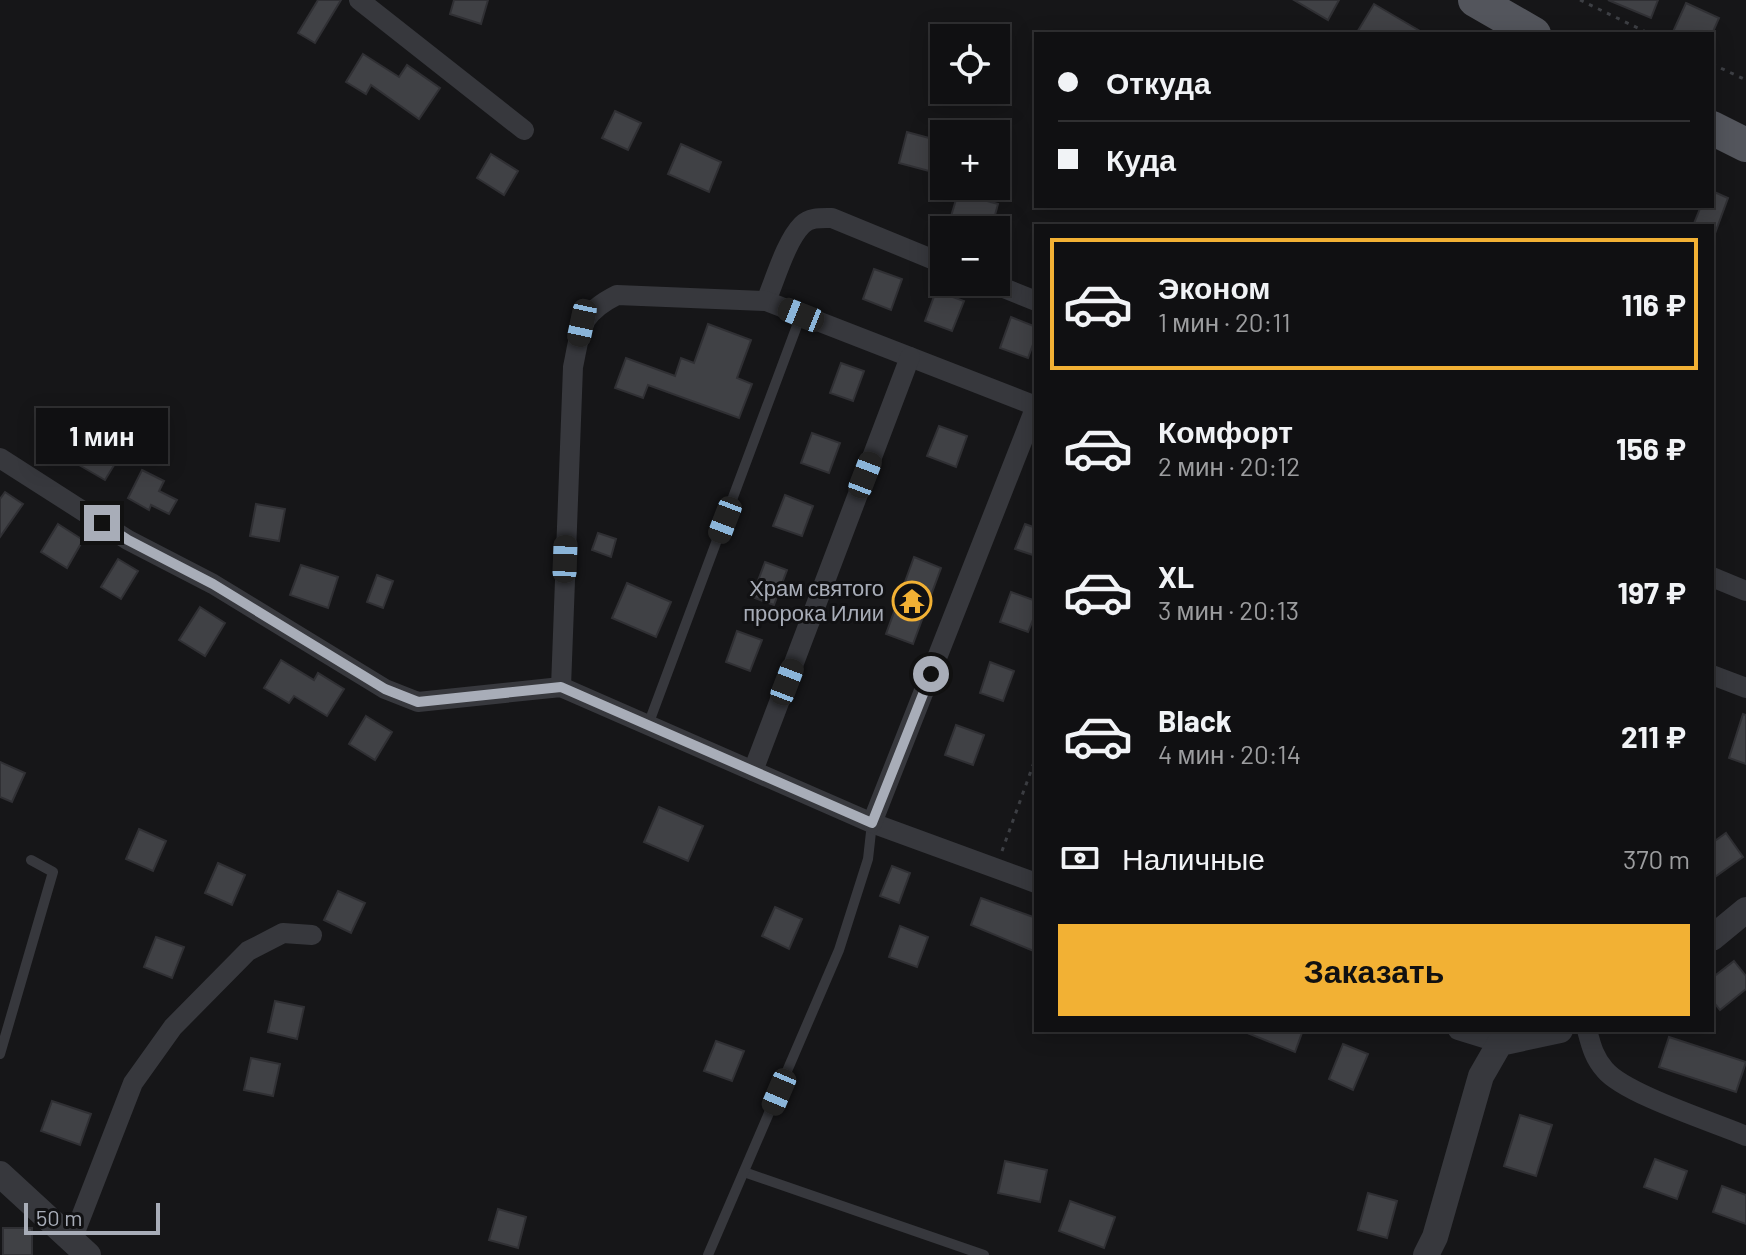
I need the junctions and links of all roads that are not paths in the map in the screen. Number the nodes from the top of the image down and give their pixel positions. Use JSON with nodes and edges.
{"nodes":[{"id":1,"x":359,"y":0,"type":"edge"},
{"id":2,"x":1475,"y":0,"type":"edge"},
{"id":3,"x":1531,"y":32,"type":"edge"},
{"id":4,"x":1714,"y":129,"type":"edge"},
{"id":5,"x":524,"y":130,"type":"dead end"},
{"id":6,"x":1746,"y":145,"type":"edge"},
{"id":7,"x":930,"y":258,"type":"edge"},
{"id":8,"x":1010,"y":290,"type":"edge"},
{"id":9,"x":1034,"y":300,"type":"edge"},
{"id":10,"x":766,"y":301,"type":"junction"},
{"id":11,"x":801,"y":315,"type":"junction"},
{"id":12,"x":910,"y":357,"type":"junction"},
{"id":13,"x":1034,"y":405,"type":"edge"},
{"id":14,"x":1034,"y":411,"type":"edge"},
{"id":15,"x":0,"y":458,"type":"edge"},
{"id":16,"x":1714,"y":578,"type":"edge"},
{"id":17,"x":1746,"y":591,"type":"edge"},
{"id":18,"x":1714,"y":676,"type":"edge"},
{"id":19,"x":561,"y":687,"type":"junction"},
{"id":20,"x":1746,"y":688,"type":"edge"},
{"id":21,"x":648,"y":725,"type":"junction"},
{"id":22,"x":753,"y":771,"type":"junction"},
{"id":23,"x":872,"y":823,"type":"junction"},
{"id":24,"x":31,"y":860,"type":"dead end"},
{"id":25,"x":1034,"y":882,"type":"edge"},
{"id":26,"x":1746,"y":910,"type":"edge"},
{"id":27,"x":312,"y":935,"type":"dead end"},
{"id":28,"x":1714,"y":936,"type":"edge"},
{"id":29,"x":1464,"y":1032,"type":"edge"},
{"id":30,"x":1551,"y":1032,"type":"edge"},
{"id":31,"x":1588,"y":1032,"type":"edge"},
{"id":32,"x":1500,"y":1043,"type":"junction"},
{"id":33,"x":0,"y":1054,"type":"edge"},
{"id":34,"x":1746,"y":1136,"type":"edge"},
{"id":35,"x":744,"y":1172,"type":"junction"},
{"id":36,"x":0,"y":1174,"type":"edge"},
{"id":37,"x":80,"y":1248,"type":"edge"},
{"id":38,"x":708,"y":1255,"type":"edge"},
{"id":39,"x":984,"y":1255,"type":"edge"},
{"id":40,"x":1426,"y":1255,"type":"edge"}],
"edges":[{"from":1,"to":5,"type":"street"},
{"from":2,"to":3,"type":"main road"},
{"from":4,"to":6,"type":"main road"},
{"from":7,"to":10,"type":"street"},
{"from":8,"to":9,"type":"street"},
{"from":10,"to":11,"type":"street"},
{"from":10,"to":19,"type":"street"},
{"from":11,"to":12,"type":"street"},
{"from":11,"to":21,"type":"lane"},
{"from":12,"to":13,"type":"street"},
{"from":12,"to":22,"type":"street"},
{"from":14,"to":23,"type":"street"},
{"from":15,"to":19,"type":"street"},
{"from":16,"to":17,"type":"street"},
{"from":18,"to":20,"type":"street"},
{"from":19,"to":21,"type":"street"},
{"from":21,"to":22,"type":"street"},
{"from":22,"to":23,"type":"street"},
{"from":23,"to":25,"type":"street"},
{"from":23,"to":35,"type":"lane"},
{"from":24,"to":33,"type":"lane"},
{"from":26,"to":28,"type":"street"},
{"from":27,"to":37,"type":"street"},
{"from":29,"to":32,"type":"street"},
{"from":30,"to":32,"type":"street"},
{"from":31,"to":34,"type":"street"},
{"from":32,"to":40,"type":"street"},
{"from":35,"to":38,"type":"lane"},
{"from":35,"to":39,"type":"lane"},
{"from":36,"to":37,"type":"street"}]}
